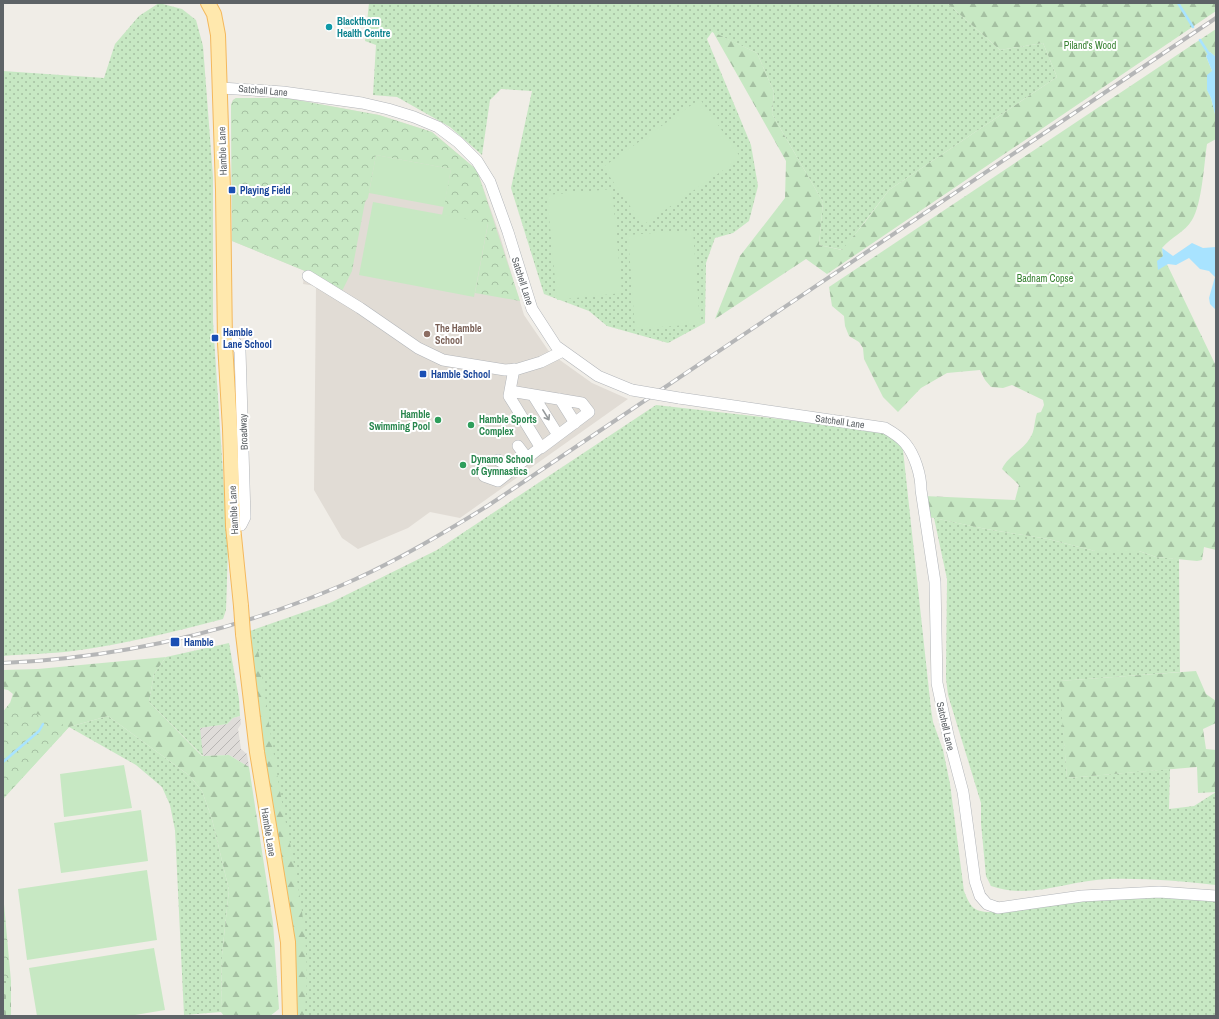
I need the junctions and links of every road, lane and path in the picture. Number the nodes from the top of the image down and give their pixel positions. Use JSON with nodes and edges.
{"nodes":[{"id":1,"x":208,"y":3,"type":"edge"},
{"id":2,"x":221,"y":88,"type":"junction"},
{"id":3,"x":308,"y":276,"type":"dead end"},
{"id":4,"x":563,"y":351,"type":"junction"},
{"id":5,"x":514,"y":369,"type":"junction"},
{"id":6,"x":510,"y":391,"type":"junction"},
{"id":7,"x":533,"y":395,"type":"junction"},
{"id":8,"x":560,"y":399,"type":"junction"},
{"id":9,"x":575,"y":423,"type":"junction"},
{"id":10,"x":558,"y":435,"type":"junction"},
{"id":11,"x":518,"y":446,"type":"dead end"},
{"id":12,"x":541,"y":447,"type":"junction"},
{"id":13,"x":527,"y":458,"type":"junction"},
{"id":14,"x":498,"y":460,"type":"dead end"},
{"id":15,"x":513,"y":469,"type":"junction"},
{"id":16,"x":484,"y":476,"type":"dead end"},
{"id":17,"x":1216,"y":896,"type":"edge"},
{"id":18,"x":290,"y":1016,"type":"edge"}],
"edges":[{"from":1,"to":2,"type":"main road","name":"Hamble Lane"},
{"from":2,"to":4,"type":"street","name":"Satchell Lane"},
{"from":2,"to":18,"type":"main road","name":"Hamble Lane","bridge":true},
{"from":3,"to":5,"type":"street"},
{"from":4,"to":5,"type":"street"},
{"from":4,"to":17,"type":"street","name":"Satchell Lane","bridge":true},
{"from":5,"to":6,"type":"street"},
{"from":6,"to":7,"type":"street"},
{"from":6,"to":12,"type":"street"},
{"from":7,"to":8,"type":"street"},
{"from":7,"to":10,"type":"street","one_way":true},
{"from":8,"to":9,"type":"street"},
{"from":8,"to":9,"type":"street"},
{"from":9,"to":10,"type":"street"},
{"from":10,"to":12,"type":"street"},
{"from":11,"to":13,"type":"street"},
{"from":12,"to":13,"type":"street"},
{"from":13,"to":15,"type":"street"},
{"from":14,"to":15,"type":"street"},
{"from":15,"to":16,"type":"street"}]}
